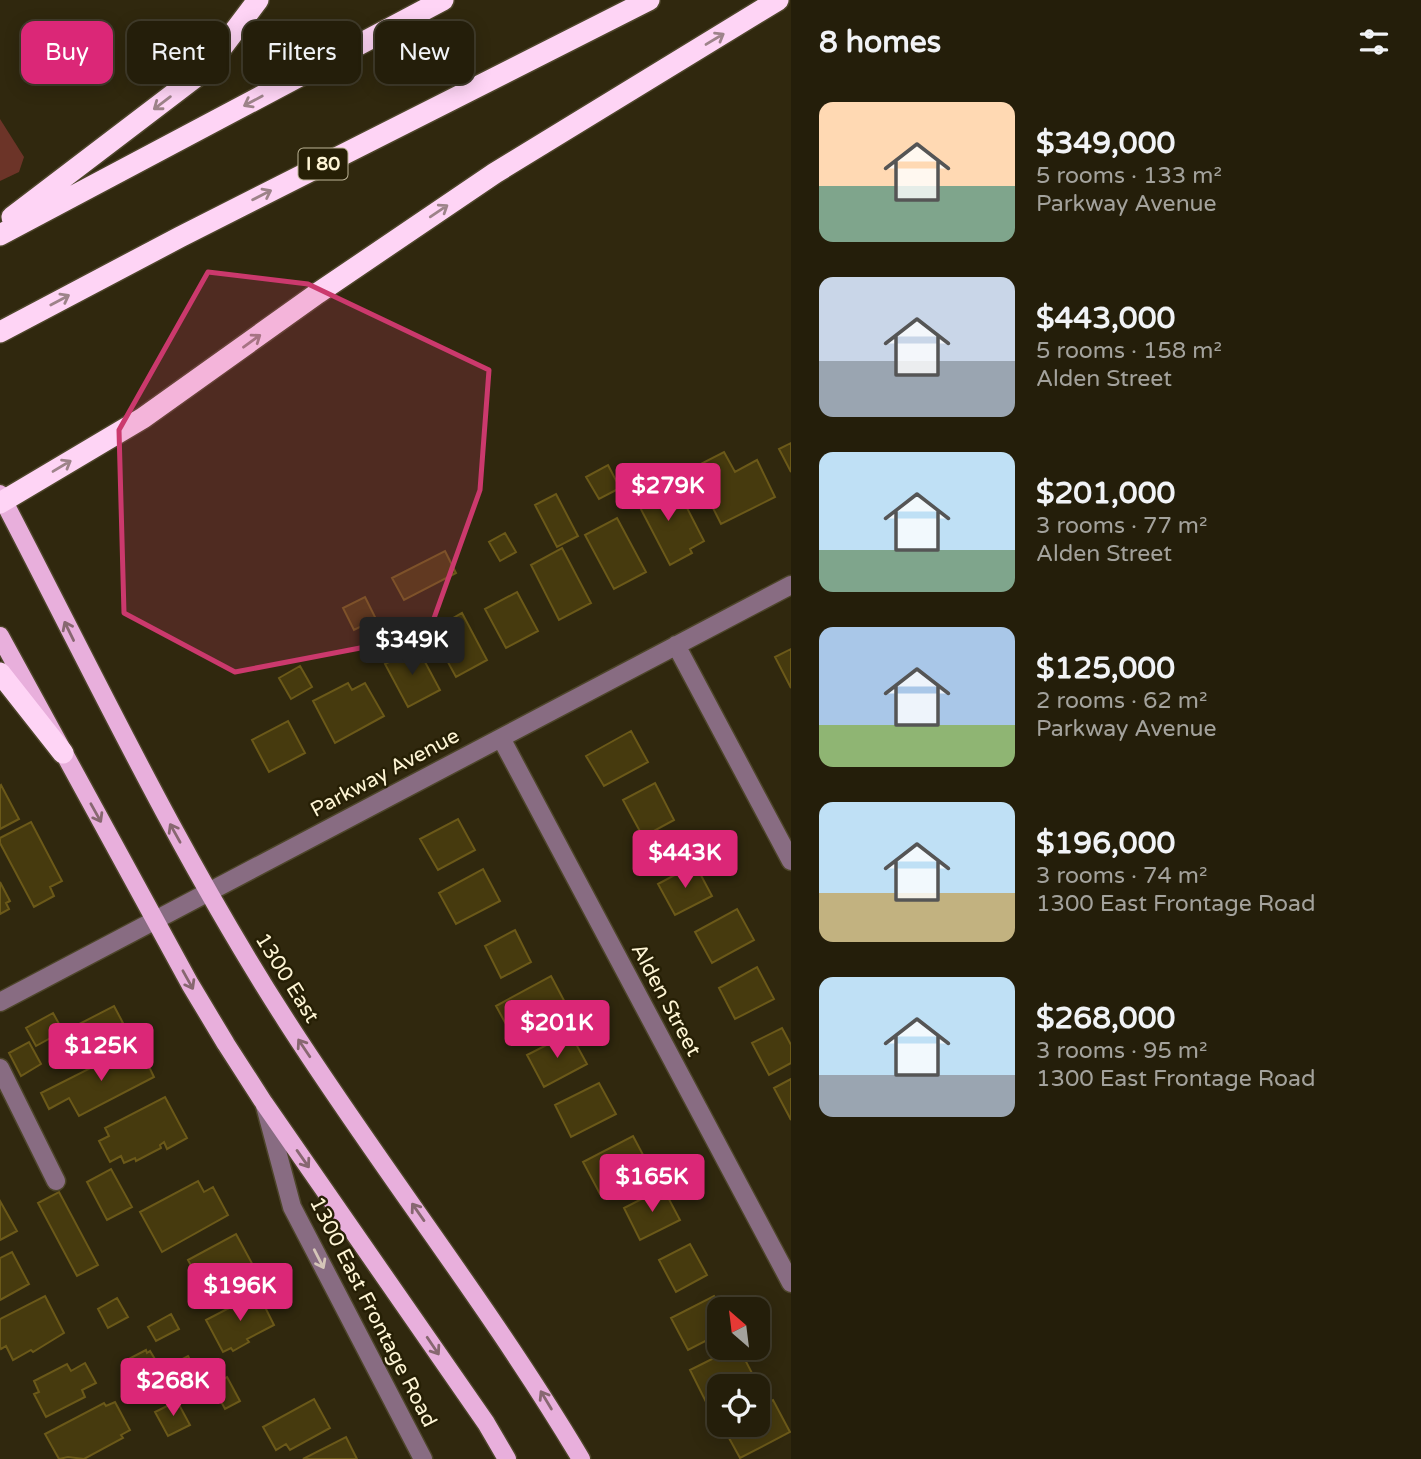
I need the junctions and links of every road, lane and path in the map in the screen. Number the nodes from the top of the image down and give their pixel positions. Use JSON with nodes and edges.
{"nodes":[{"id":1,"x":258,"y":0,"type":"edge"},
{"id":2,"x":443,"y":0,"type":"edge"},
{"id":3,"x":649,"y":0,"type":"edge"},
{"id":4,"x":779,"y":0,"type":"edge"},
{"id":5,"x":0,"y":226,"type":"edge"},
{"id":6,"x":0,"y":234,"type":"edge"},
{"id":7,"x":0,"y":332,"type":"edge"},
{"id":8,"x":1,"y":500,"type":"edge"},
{"id":9,"x":791,"y":585,"type":"edge"},
{"id":10,"x":0,"y":636,"type":"edge"},
{"id":11,"x":676,"y":645,"type":"junction"},
{"id":12,"x":0,"y":673,"type":"edge"},
{"id":13,"x":501,"y":738,"type":"junction"},
{"id":14,"x":63,"y":753,"type":"junction"},
{"id":15,"x":791,"y":862,"type":"edge"},
{"id":16,"x":208,"y":892,"type":"junction"},
{"id":17,"x":155,"y":920,"type":"junction"},
{"id":18,"x":0,"y":1002,"type":"edge"},
{"id":19,"x":0,"y":1068,"type":"edge"},
{"id":20,"x":264,"y":1103,"type":"junction"},
{"id":21,"x":56,"y":1181,"type":"dead end"},
{"id":22,"x":791,"y":1283,"type":"edge"},
{"id":23,"x":423,"y":1459,"type":"edge"},
{"id":24,"x":507,"y":1459,"type":"edge"},
{"id":25,"x":581,"y":1459,"type":"edge"}],
"edges":[{"from":1,"to":5,"type":"highway","one_way":true},
{"from":2,"to":6,"type":"highway","one_way":true},
{"from":7,"to":3,"type":"highway","number":"I 80","one_way":true},
{"from":8,"to":4,"type":"highway","one_way":true},
{"from":16,"to":8,"type":"main road","name":"1300 East","one_way":true},
{"from":9,"to":11,"type":"street","name":"Parkway Avenue"},
{"from":10,"to":14,"type":"main road"},
{"from":11,"to":13,"type":"street","name":"Parkway Avenue"},
{"from":11,"to":15,"type":"street"},
{"from":12,"to":14,"type":"highway"},
{"from":13,"to":16,"type":"street","name":"Parkway Avenue"},
{"from":13,"to":22,"type":"street","name":"Alden Street"},
{"from":14,"to":17,"type":"main road","one_way":true},
{"from":16,"to":17,"type":"street","name":"Parkway Avenue"},
{"from":25,"to":16,"type":"main road","name":"1300 East","one_way":true},
{"from":17,"to":18,"type":"street","name":"Parkway Avenue"},
{"from":17,"to":20,"type":"main road","one_way":true},
{"from":19,"to":21,"type":"street"},
{"from":20,"to":23,"type":"street","name":"1300 East Frontage Road","one_way":true},
{"from":20,"to":24,"type":"main road","one_way":true}]}
